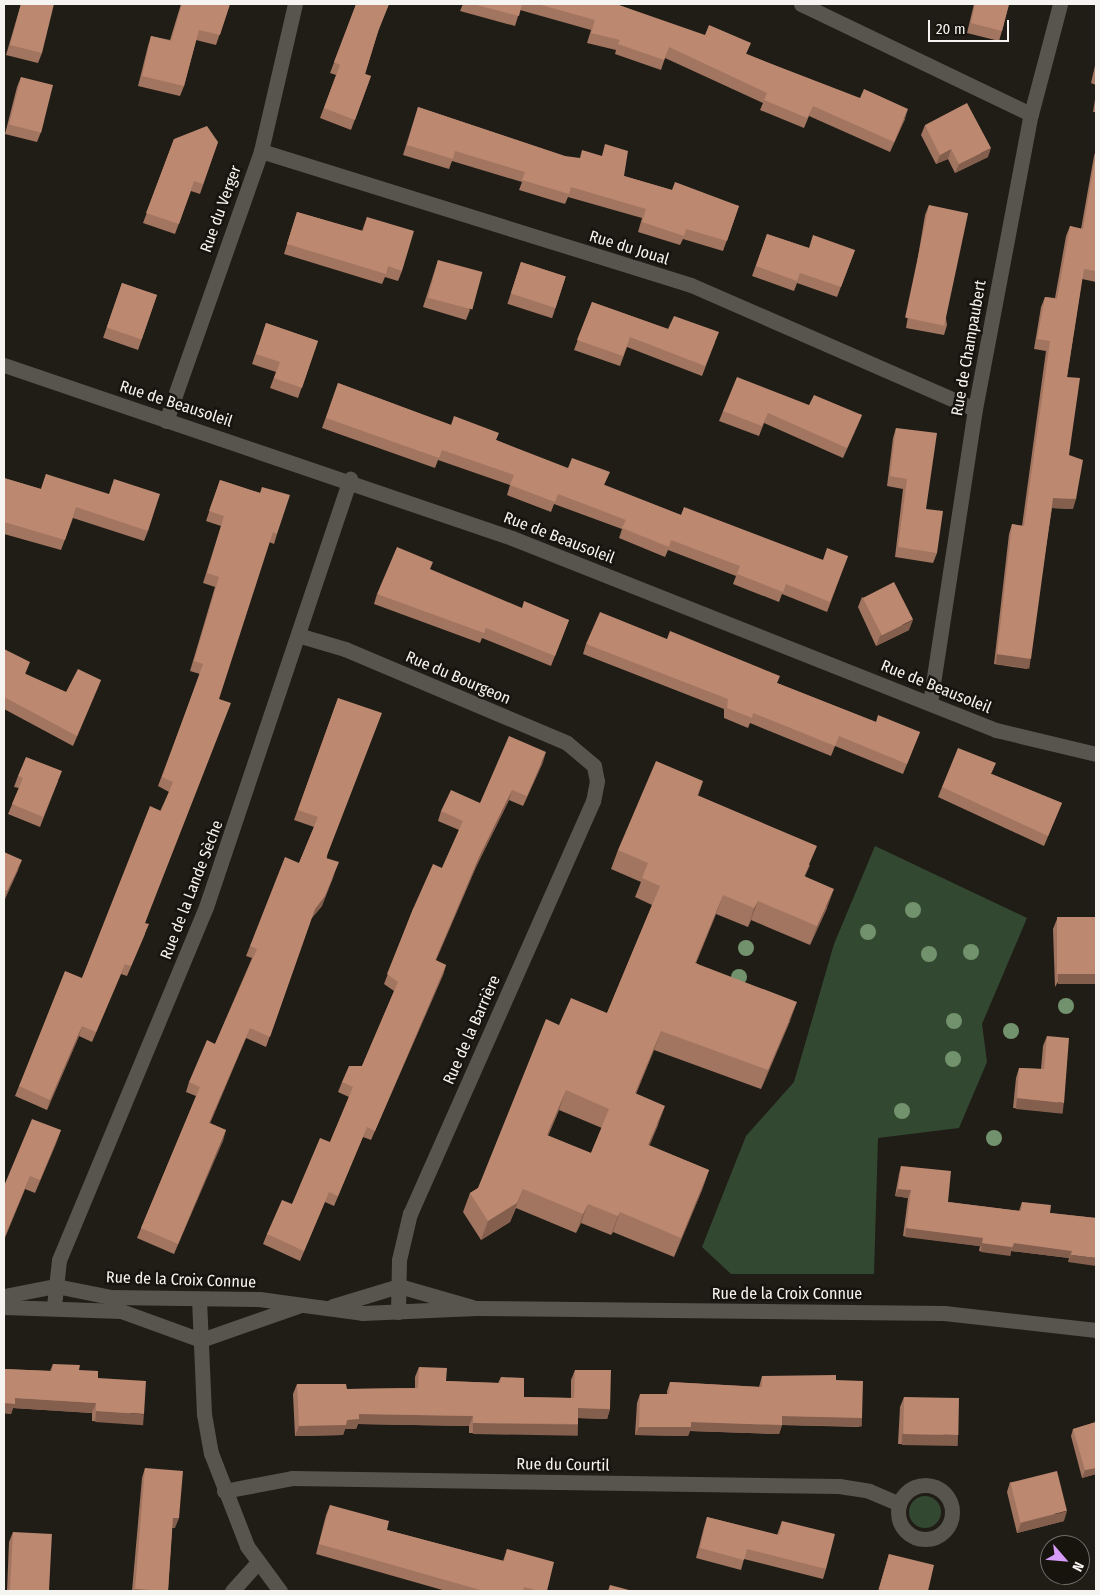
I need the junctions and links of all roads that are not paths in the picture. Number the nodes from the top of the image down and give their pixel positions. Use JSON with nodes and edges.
{"nodes":[{"id":1,"x":295,"y":4,"type":"edge"},
{"id":2,"x":801,"y":4,"type":"edge"},
{"id":3,"x":1060,"y":4,"type":"edge"},
{"id":4,"x":1030,"y":114,"type":"junction"},
{"id":5,"x":261,"y":151,"type":"junction"},
{"id":6,"x":4,"y":365,"type":"edge"},
{"id":7,"x":975,"y":409,"type":"junction"},
{"id":8,"x":166,"y":421,"type":"junction"},
{"id":9,"x":350,"y":479,"type":"junction"},
{"id":10,"x":301,"y":636,"type":"junction"},
{"id":11,"x":930,"y":703,"type":"junction"},
{"id":12,"x":1096,"y":754,"type":"edge"},
{"id":13,"x":594,"y":766,"type":"joint"},
{"id":14,"x":56,"y":1286,"type":"junction"},
{"id":15,"x":399,"y":1286,"type":"junction"},
{"id":16,"x":4,"y":1296,"type":"edge"},
{"id":17,"x":199,"y":1299,"type":"junction"},
{"id":18,"x":54,"y":1306,"type":"junction"},
{"id":19,"x":300,"y":1306,"type":"junction"},
{"id":20,"x":333,"y":1306,"type":"junction"},
{"id":21,"x":4,"y":1307,"type":"edge"},
{"id":22,"x":476,"y":1308,"type":"junction"},
{"id":23,"x":398,"y":1312,"type":"junction"},
{"id":24,"x":1096,"y":1330,"type":"edge"},
{"id":25,"x":201,"y":1340,"type":"junction"},
{"id":26,"x":224,"y":1491,"type":"junction"},
{"id":27,"x":899,"y":1504,"type":"dead end"},
{"id":28,"x":257,"y":1563,"type":"junction"},
{"id":29,"x":232,"y":1591,"type":"edge"},
{"id":30,"x":280,"y":1591,"type":"edge"}],
"edges":[{"from":1,"to":5,"type":"street","name":"Rue du Verger"},
{"from":2,"to":4,"type":"street"},
{"from":3,"to":4,"type":"street","name":"Rue de Champaubert"},
{"from":4,"to":7,"type":"street","name":"Rue de Champaubert"},
{"from":5,"to":7,"type":"street","name":"Rue du Joual"},
{"from":5,"to":8,"type":"street","name":"Rue du Verger"},
{"from":6,"to":8,"type":"street","name":"Rue de Beausoleil"},
{"from":7,"to":11,"type":"street","name":"Rue de Champaubert"},
{"from":8,"to":9,"type":"street","name":"Rue de Beausoleil"},
{"from":9,"to":10,"type":"street","name":"Rue de la Lande Sèche"},
{"from":9,"to":11,"type":"street","name":"Rue de Beausoleil"},
{"from":10,"to":13,"type":"street","name":"Rue du Bourgeon"},
{"from":10,"to":14,"type":"street","name":"Rue de la Lande Sèche"},
{"from":11,"to":12,"type":"street","name":"Rue de Beausoleil"},
{"from":13,"to":15,"type":"street","name":"Rue de la Barrière"},
{"from":14,"to":16,"type":"street","name":"Rue de la Croix Connue"},
{"from":14,"to":17,"type":"street","name":"Rue de la Croix Connue"},
{"from":14,"to":18,"type":"street","name":"Rue de la Lande Sèche"},
{"from":15,"to":20,"type":"street","name":"Rue de la Croix Connue"},
{"from":15,"to":22,"type":"street","name":"Rue de la Croix Connue"},
{"from":15,"to":23,"type":"street","name":"Rue de la Barrière"},
{"from":17,"to":19,"type":"street","name":"Rue de la Croix Connue"},
{"from":17,"to":25,"type":"street"},
{"from":18,"to":21,"type":"street","name":"Rue de la Croix Connue"},
{"from":18,"to":25,"type":"street","name":"Rue de la Croix Connue"},
{"from":19,"to":20,"type":"street","name":"Rue de la Croix Connue"},
{"from":19,"to":25,"type":"street","name":"Rue de la Croix Connue"},
{"from":20,"to":23,"type":"street","name":"Rue de la Croix Connue"},
{"from":22,"to":23,"type":"street","name":"Rue de la Croix Connue"},
{"from":22,"to":24,"type":"street","name":"Rue de la Croix Connue"},
{"from":25,"to":26,"type":"street"},
{"from":26,"to":27,"type":"street","name":"Rue du Courtil"},
{"from":26,"to":28,"type":"street"},
{"from":28,"to":29,"type":"street"},
{"from":28,"to":30,"type":"street"}]}
